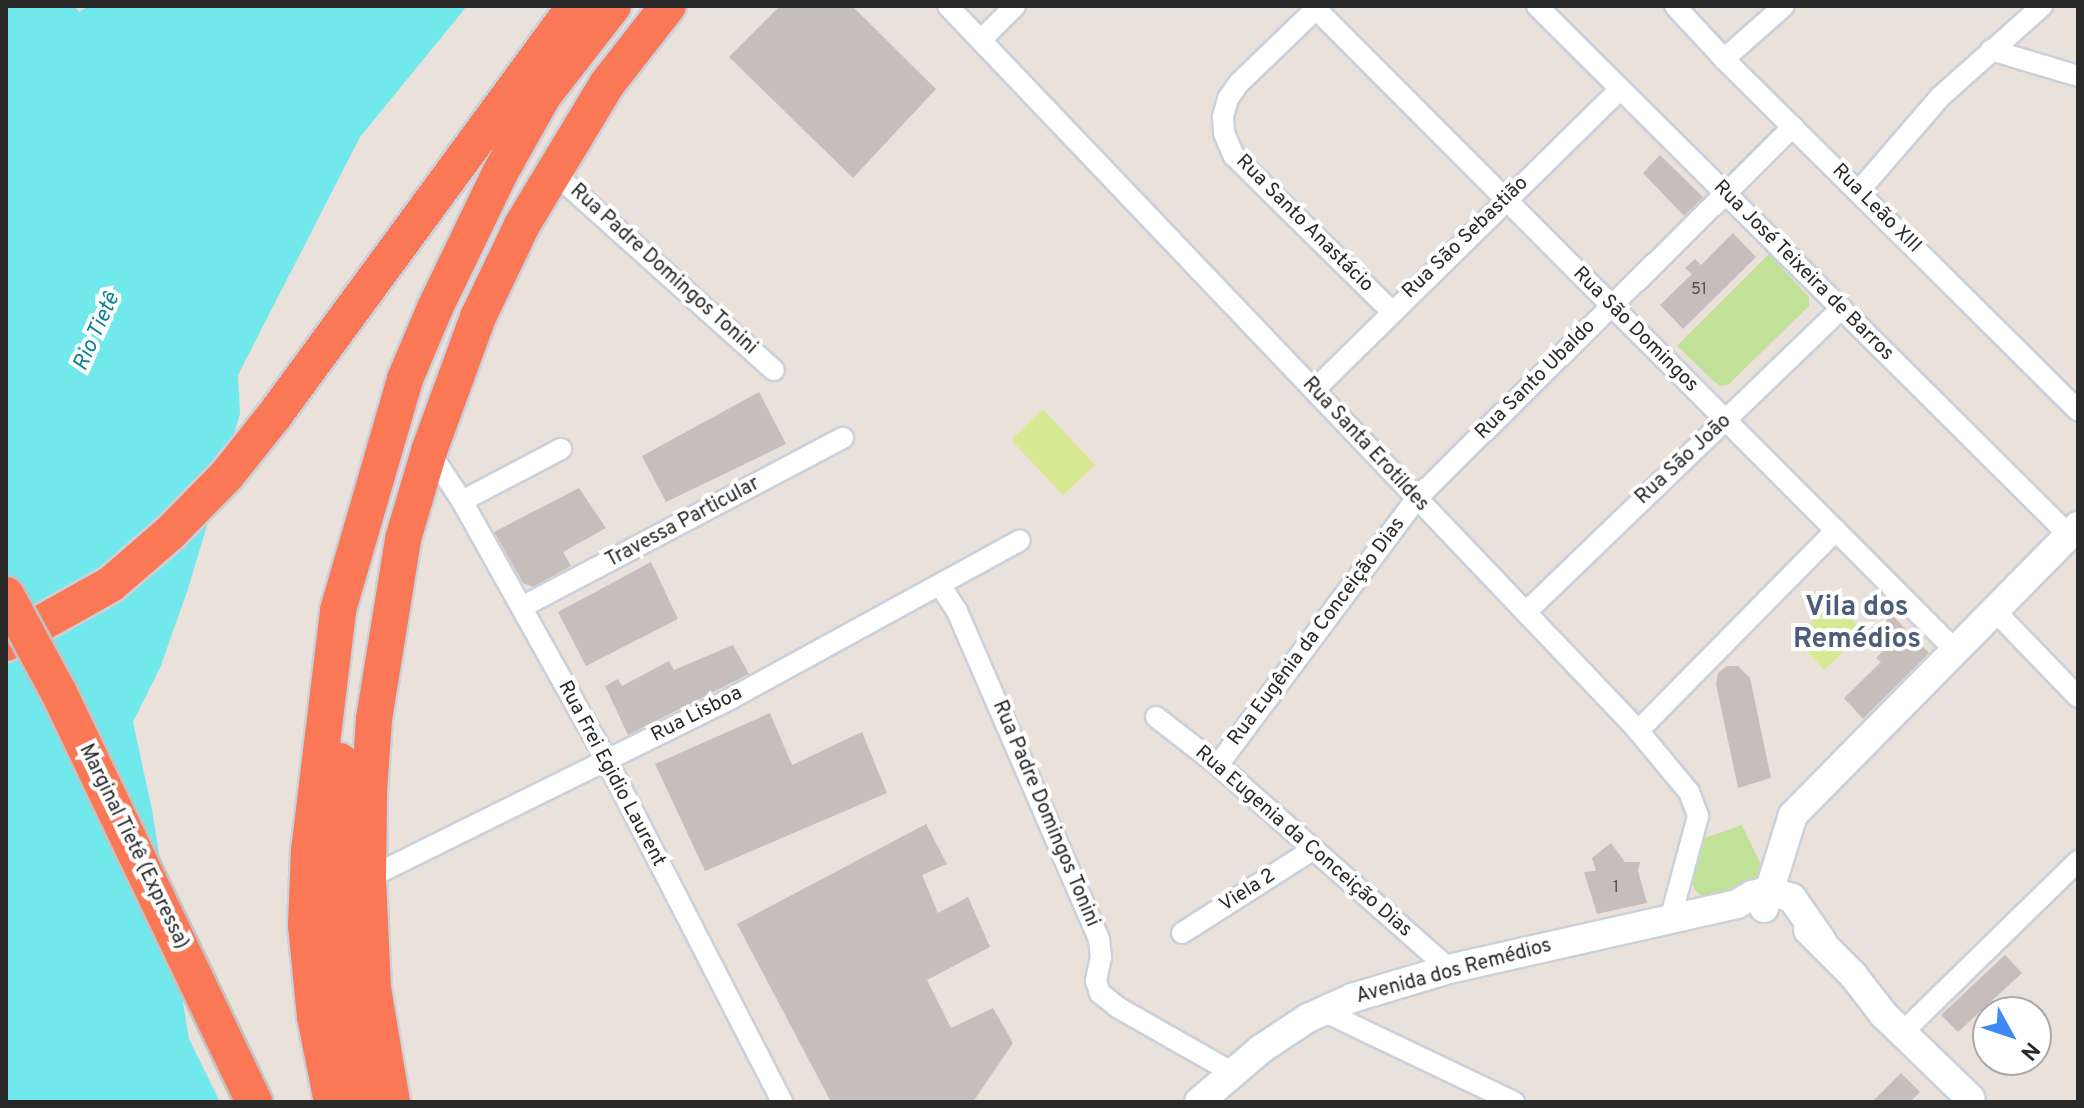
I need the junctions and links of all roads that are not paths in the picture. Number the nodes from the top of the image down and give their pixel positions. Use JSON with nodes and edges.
{"nodes":[{"id":1,"x":575,"y":6,"type":"edge"},
{"id":2,"x":613,"y":6,"type":"edge"},
{"id":3,"x":668,"y":6,"type":"edge"},
{"id":4,"x":948,"y":6,"type":"edge"},
{"id":5,"x":1015,"y":6,"type":"edge"},
{"id":6,"x":1537,"y":6,"type":"edge"},
{"id":7,"x":1675,"y":6,"type":"edge"},
{"id":8,"x":1784,"y":6,"type":"edge"},
{"id":9,"x":2042,"y":6,"type":"edge"},
{"id":10,"x":1318,"y":7,"type":"edge"},
{"id":11,"x":981,"y":40,"type":"junction"},
{"id":12,"x":1991,"y":50,"type":"junction"},
{"id":13,"x":1724,"y":59,"type":"junction"},
{"id":14,"x":2078,"y":76,"type":"edge"},
{"id":15,"x":1620,"y":89,"type":"junction"},
{"id":16,"x":1793,"y":127,"type":"junction"},
{"id":17,"x":552,"y":171,"type":"junction"},
{"id":18,"x":1859,"y":191,"type":"junction"},
{"id":19,"x":1725,"y":193,"type":"junction"},
{"id":20,"x":1504,"y":201,"type":"junction"},
{"id":21,"x":1611,"y":306,"type":"junction"},
{"id":22,"x":1842,"y":308,"type":"junction"},
{"id":23,"x":1391,"y":311,"type":"junction"},
{"id":24,"x":774,"y":370,"type":"dead end"},
{"id":25,"x":1314,"y":390,"type":"junction"},
{"id":26,"x":2078,"y":410,"type":"edge"},
{"id":27,"x":1727,"y":421,"type":"junction"},
{"id":28,"x":843,"y":438,"type":"dead end"},
{"id":29,"x":561,"y":449,"type":"dead end"},
{"id":30,"x":429,"y":451,"type":"junction"},
{"id":31,"x":1416,"y":499,"type":"junction"},
{"id":32,"x":462,"y":501,"type":"junction"},
{"id":33,"x":363,"y":524,"type":"junction"},
{"id":34,"x":1836,"y":530,"type":"junction"},
{"id":35,"x":2073,"y":531,"type":"edge"},
{"id":36,"x":1020,"y":540,"type":"dead end"},
{"id":37,"x":940,"y":585,"type":"junction"},
{"id":38,"x":6,"y":595,"type":"edge"},
{"id":39,"x":522,"y":607,"type":"junction"},
{"id":40,"x":1994,"y":610,"type":"junction"},
{"id":41,"x":1526,"y":612,"type":"junction"},
{"id":42,"x":6,"y":643,"type":"edge"},
{"id":43,"x":1955,"y":650,"type":"junction"},
{"id":44,"x":2078,"y":697,"type":"edge"},
{"id":45,"x":1156,"y":717,"type":"dead end"},
{"id":46,"x":1638,"y":731,"type":"junction"},
{"id":47,"x":606,"y":759,"type":"junction"},
{"id":48,"x":1218,"y":765,"type":"junction"},
{"id":49,"x":1314,"y":849,"type":"junction"},
{"id":50,"x":2078,"y":861,"type":"edge"},
{"id":51,"x":368,"y":878,"type":"junction"},
{"id":52,"x":1767,"y":902,"type":"junction"},
{"id":53,"x":1671,"y":917,"type":"junction"},
{"id":54,"x":1182,"y":933,"type":"dead end"},
{"id":55,"x":1449,"y":969,"type":"junction"},
{"id":56,"x":1853,"y":975,"type":"junction"},
{"id":57,"x":1323,"y":1011,"type":"junction"},
{"id":58,"x":1910,"y":1025,"type":"junction"},
{"id":59,"x":1233,"y":1073,"type":"junction"},
{"id":60,"x":1972,"y":1100,"type":"edge"},
{"id":61,"x":254,"y":1102,"type":"edge"},
{"id":62,"x":332,"y":1102,"type":"edge"},
{"id":63,"x":361,"y":1102,"type":"edge"},
{"id":64,"x":392,"y":1102,"type":"edge"},
{"id":65,"x":782,"y":1102,"type":"edge"},
{"id":66,"x":1199,"y":1102,"type":"edge"},
{"id":67,"x":1514,"y":1102,"type":"edge"}],
"edges":[{"from":1,"to":42,"type":"highway"},
{"from":2,"to":33,"type":"highway"},
{"from":3,"to":17,"type":"highway"},
{"from":4,"to":11,"type":"street","name":"Rua Santa Erotildes"},
{"from":5,"to":11,"type":"street"},
{"from":6,"to":15,"type":"street","name":"Rua José Teixeira de Barros"},
{"from":7,"to":13,"type":"street","name":"Rua Leão XIII"},
{"from":8,"to":13,"type":"street"},
{"from":9,"to":12,"type":"street"},
{"from":10,"to":20,"type":"street","name":"Rua São Domingos"},
{"from":10,"to":23,"type":"street","name":"Rua Santo Anastácio"},
{"from":11,"to":25,"type":"street","name":"Rua Santa Erotildes"},
{"from":12,"to":14,"type":"street"},
{"from":12,"to":18,"type":"street"},
{"from":13,"to":16,"type":"street","name":"Rua Leão XIII"},
{"from":15,"to":19,"type":"street","name":"Rua José Teixeira de Barros"},
{"from":15,"to":20,"type":"street","name":"Rua São Sebastião"},
{"from":16,"to":18,"type":"street","name":"Rua Leão XIII"},
{"from":16,"to":19,"type":"street","name":"Rua Santo Ubaldo"},
{"from":17,"to":24,"type":"street","name":"Rua Padre Domingos Tonini"},
{"from":17,"to":30,"type":"highway"},
{"from":18,"to":26,"type":"street","name":"Rua Leão XIII"},
{"from":19,"to":21,"type":"street","name":"Rua Santo Ubaldo"},
{"from":19,"to":22,"type":"street","name":"Rua José Teixeira de Barros"},
{"from":20,"to":21,"type":"street","name":"Rua São Domingos"},
{"from":20,"to":23,"type":"street","name":"Rua São Sebastião"},
{"from":21,"to":27,"type":"street","name":"Rua São Domingos"},
{"from":21,"to":31,"type":"street","name":"Rua Santo Ubaldo"},
{"from":22,"to":27,"type":"street","name":"Rua São João"},
{"from":22,"to":35,"type":"street","name":"Rua José Teixeira de Barros"},
{"from":23,"to":25,"type":"street","name":"Rua São Sebastião"},
{"from":25,"to":31,"type":"street","name":"Rua Santa Erotildes"},
{"from":27,"to":34,"type":"street","name":"Rua São Domingos"},
{"from":27,"to":41,"type":"street","name":"Rua São João"},
{"from":28,"to":39,"type":"street","name":"Travessa Particular"},
{"from":29,"to":32,"type":"street"},
{"from":30,"to":32,"type":"street","name":"Rua Frei Egidio Laurent"},
{"from":30,"to":51,"type":"highway"},
{"from":31,"to":41,"type":"street","name":"Rua Santa Erotildes"},
{"from":31,"to":48,"type":"street","name":"Rua Eugênia da Conceição Dias"},
{"from":32,"to":39,"type":"street","name":"Rua Frei Egidio Laurent"},
{"from":33,"to":62,"type":"highway"},
{"from":33,"to":63,"type":"highway"},
{"from":34,"to":43,"type":"street","name":"Rua São Domingos"},
{"from":34,"to":46,"type":"street"},
{"from":35,"to":40,"type":"main road"},
{"from":36,"to":37,"type":"street","name":"Rua Lisboa"},
{"from":37,"to":47,"type":"street","name":"Rua Lisboa"},
{"from":37,"to":59,"type":"street","name":"Rua Padre Domingos Tonini"},
{"from":38,"to":61,"type":"highway","name":"Marginal Tietê (Expressa)","bridge":true},
{"from":39,"to":47,"type":"street","name":"Rua Frei Egidio Laurent"},
{"from":40,"to":43,"type":"main road"},
{"from":40,"to":44,"type":"street"},
{"from":41,"to":46,"type":"street","name":"Rua Santa Erotildes"},
{"from":43,"to":52,"type":"main road"},
{"from":45,"to":48,"type":"street","name":"Rua Eugenia da Conceição Dias"},
{"from":46,"to":53,"type":"street","name":"Rua Santa Erotildes"},
{"from":47,"to":51,"type":"street","name":"Rua Lisboa"},
{"from":47,"to":65,"type":"street","name":"Rua Frei Egidio Laurent"},
{"from":48,"to":49,"type":"street","name":"Rua Eugenia da Conceição Dias"},
{"from":49,"to":54,"type":"street","name":"Viela 2"},
{"from":49,"to":55,"type":"street","name":"Rua Eugenia da Conceição Dias"},
{"from":50,"to":58,"type":"street"},
{"from":51,"to":64,"type":"highway"},
{"from":52,"to":53,"type":"main road","name":"Avenida dos Remédios"},
{"from":52,"to":56,"type":"main road"},
{"from":53,"to":55,"type":"main road","name":"Avenida dos Remédios"},
{"from":55,"to":57,"type":"main road","name":"Avenida dos Remédios"},
{"from":56,"to":58,"type":"main road"},
{"from":56,"to":60,"type":"main road"},
{"from":57,"to":59,"type":"main road","name":"Avenida dos Remédios"},
{"from":57,"to":67,"type":"street"},
{"from":58,"to":60,"type":"main road"},
{"from":59,"to":66,"type":"main road","name":"Avenida dos Remédios"}]}
